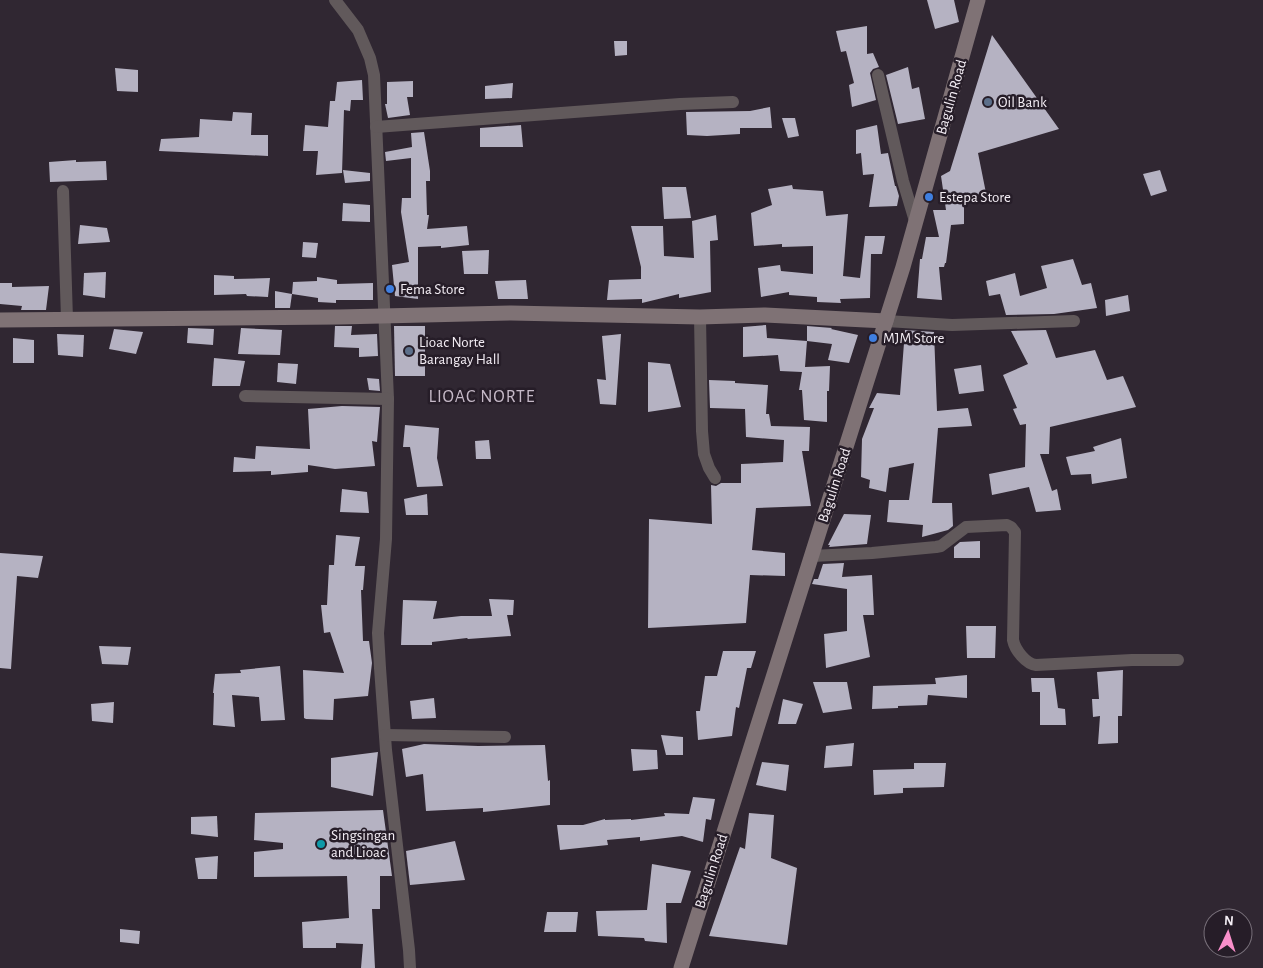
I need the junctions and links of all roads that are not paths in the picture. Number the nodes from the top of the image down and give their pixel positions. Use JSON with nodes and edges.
{"nodes":[{"id":1,"x":335,"y":0,"type":"edge"},
{"id":2,"x":978,"y":0,"type":"edge"},
{"id":3,"x":878,"y":75,"type":"dead end"},
{"id":4,"x":733,"y":102,"type":"dead end"},
{"id":5,"x":376,"y":127,"type":"junction"},
{"id":6,"x":63,"y":191,"type":"dead end"},
{"id":7,"x":915,"y":220,"type":"junction"},
{"id":8,"x":384,"y":315,"type":"junction"},
{"id":9,"x":700,"y":316,"type":"junction"},
{"id":10,"x":67,"y":319,"type":"junction"},
{"id":11,"x":0,"y":320,"type":"edge"},
{"id":12,"x":886,"y":321,"type":"junction"},
{"id":13,"x":1074,"y":322,"type":"dead end"},
{"id":14,"x":246,"y":396,"type":"dead end"},
{"id":15,"x":388,"y":399,"type":"junction"},
{"id":16,"x":715,"y":478,"type":"dead end"},
{"id":17,"x":812,"y":556,"type":"junction"},
{"id":18,"x":1178,"y":660,"type":"dead end"},
{"id":19,"x":385,"y":735,"type":"junction"},
{"id":20,"x":505,"y":737,"type":"dead end"},
{"id":21,"x":410,"y":968,"type":"edge"},
{"id":22,"x":681,"y":968,"type":"edge"}],
"edges":[{"from":1,"to":5,"type":"street"},
{"from":2,"to":7,"type":"main road","name":"Bagulin Road"},
{"from":3,"to":7,"type":"street"},
{"from":4,"to":5,"type":"street"},
{"from":5,"to":8,"type":"street"},
{"from":6,"to":10,"type":"street"},
{"from":7,"to":12,"type":"main road","name":"Bagulin Road"},
{"from":8,"to":9,"type":"main road"},
{"from":8,"to":10,"type":"main road"},
{"from":8,"to":15,"type":"street"},
{"from":9,"to":12,"type":"main road"},
{"from":9,"to":16,"type":"street"},
{"from":10,"to":11,"type":"main road"},
{"from":12,"to":13,"type":"street"},
{"from":12,"to":17,"type":"main road","name":"Bagulin Road"},
{"from":14,"to":15,"type":"street"},
{"from":15,"to":19,"type":"street"},
{"from":17,"to":18,"type":"street"},
{"from":17,"to":22,"type":"main road","name":"Bagulin Road"},
{"from":19,"to":20,"type":"street"},
{"from":19,"to":21,"type":"street"}]}
